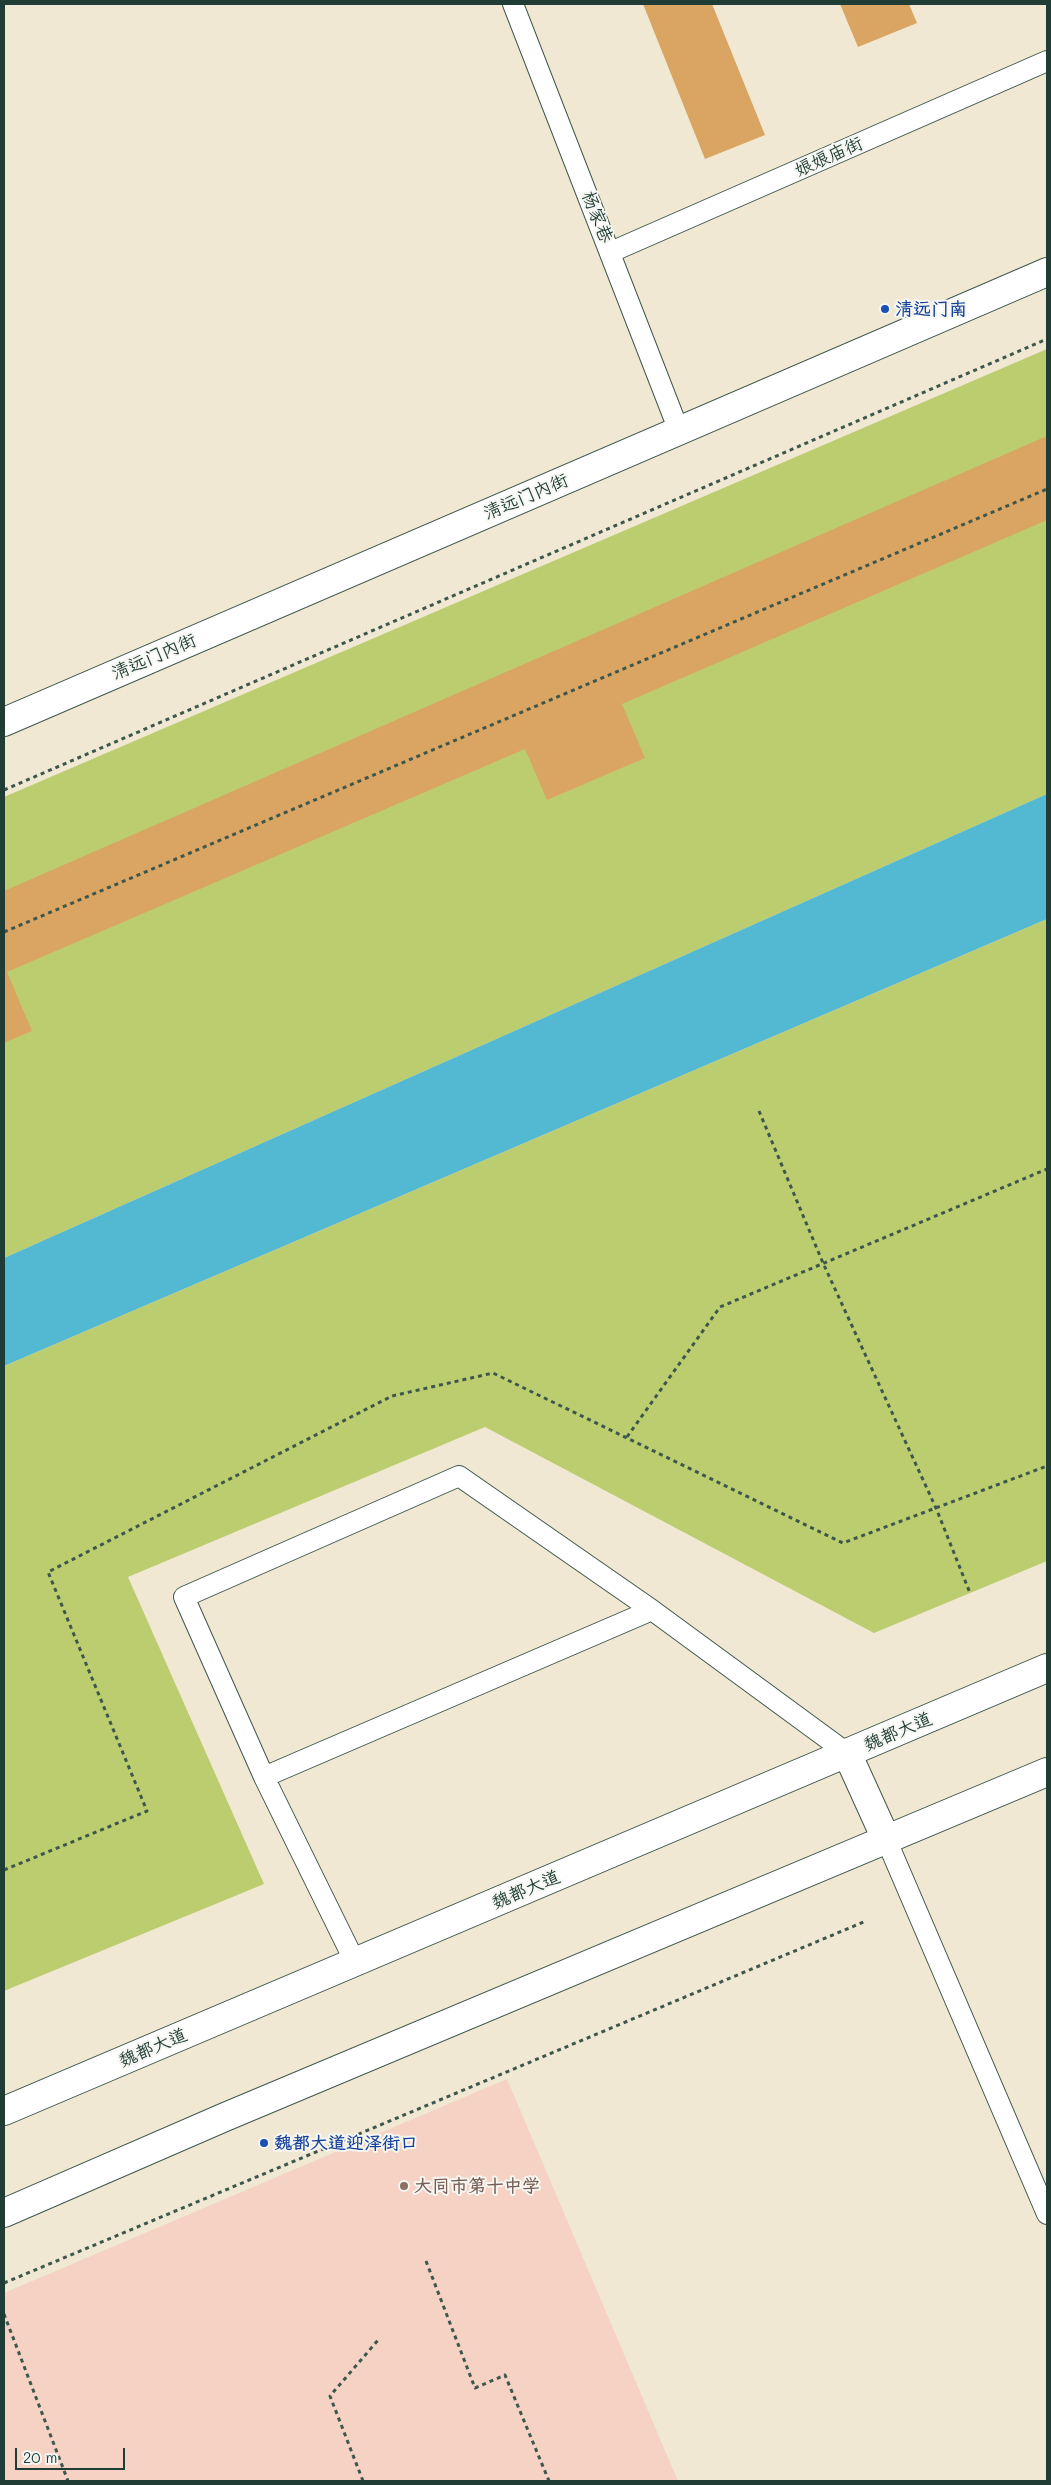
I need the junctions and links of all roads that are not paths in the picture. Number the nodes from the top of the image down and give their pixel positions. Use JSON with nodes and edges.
{"nodes":[{"id":1,"x":513,"y":4,"type":"edge"},
{"id":2,"x":1047,"y":61,"type":"edge"},
{"id":3,"x":611,"y":252,"type":"junction"},
{"id":4,"x":1047,"y":272,"type":"edge"},
{"id":5,"x":679,"y":431,"type":"junction"},
{"id":6,"x":4,"y":722,"type":"edge"},
{"id":7,"x":652,"y":1610,"type":"junction"},
{"id":8,"x":1047,"y":1668,"type":"edge"},
{"id":9,"x":847,"y":1753,"type":"junction"},
{"id":10,"x":1047,"y":1772,"type":"edge"},
{"id":11,"x":264,"y":1777,"type":"junction"},
{"id":12,"x":886,"y":1839,"type":"junction"},
{"id":13,"x":355,"y":1962,"type":"junction"},
{"id":14,"x":4,"y":2111,"type":"edge"},
{"id":15,"x":4,"y":2213,"type":"edge"},
{"id":16,"x":1047,"y":2214,"type":"edge"}],
"edges":[{"from":1,"to":3,"type":"lane","name":"杨家巷"},
{"from":2,"to":3,"type":"lane","name":"娘娘庙街"},
{"from":3,"to":5,"type":"lane","name":"杨家巷"},
{"from":4,"to":5,"type":"main road","name":"清远门内街"},
{"from":5,"to":6,"type":"main road","name":"清远门内街"},
{"from":7,"to":9,"type":"lane"},
{"from":7,"to":11,"type":"lane"},
{"from":7,"to":11,"type":"lane"},
{"from":8,"to":9,"type":"main road","name":"魏都大道"},
{"from":9,"to":12,"type":"main road"},
{"from":9,"to":13,"type":"main road","name":"魏都大道"},
{"from":10,"to":12,"type":"main road"},
{"from":11,"to":13,"type":"lane"},
{"from":12,"to":15,"type":"main road"},
{"from":12,"to":16,"type":"lane"},
{"from":13,"to":14,"type":"main road","name":"魏都大道"}]}
